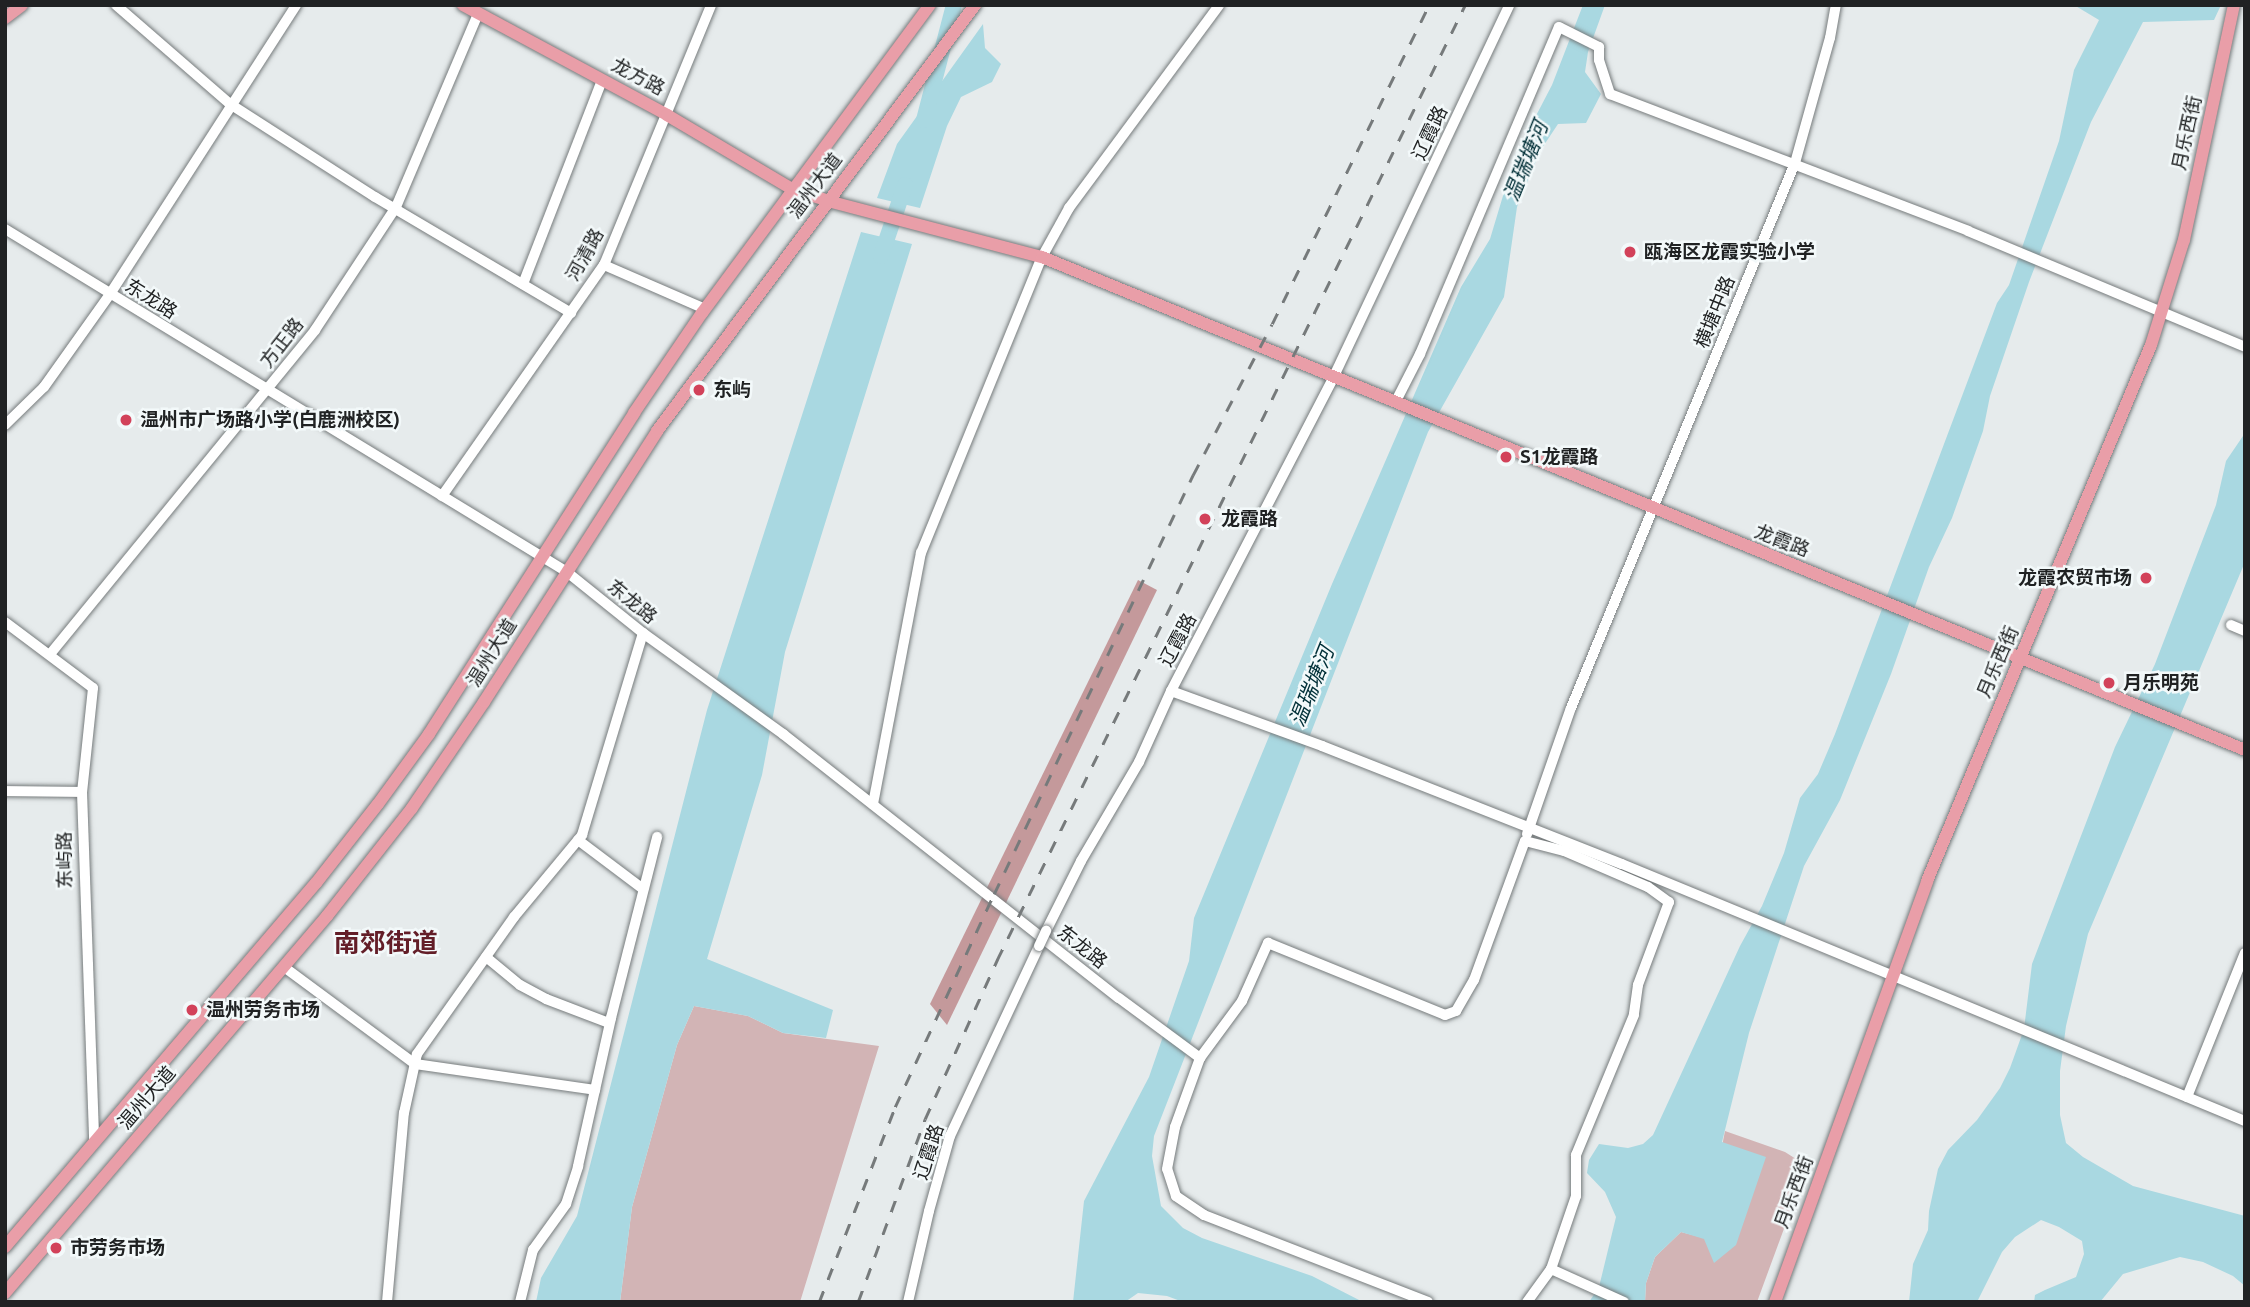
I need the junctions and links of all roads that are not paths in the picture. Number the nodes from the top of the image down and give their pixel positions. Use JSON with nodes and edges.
{"nodes":[{"id":1,"x":22,"y":5,"type":"edge"},
{"id":2,"x":116,"y":5,"type":"edge"},
{"id":3,"x":296,"y":5,"type":"edge"},
{"id":4,"x":463,"y":5,"type":"edge"},
{"id":5,"x":711,"y":5,"type":"edge"},
{"id":6,"x":930,"y":5,"type":"edge"},
{"id":7,"x":975,"y":5,"type":"edge"},
{"id":8,"x":1219,"y":5,"type":"edge"},
{"id":9,"x":1509,"y":5,"type":"edge"},
{"id":10,"x":1836,"y":5,"type":"edge"},
{"id":11,"x":2234,"y":5,"type":"edge"},
{"id":12,"x":478,"y":14,"type":"junction"},
{"id":13,"x":5,"y":18,"type":"edge"},
{"id":14,"x":602,"y":80,"type":"junction"},
{"id":15,"x":230,"y":104,"type":"junction"},
{"id":16,"x":667,"y":115,"type":"junction"},
{"id":17,"x":1796,"y":163,"type":"junction"},
{"id":18,"x":792,"y":189,"type":"junction"},
{"id":19,"x":828,"y":201,"type":"junction"},
{"id":20,"x":396,"y":207,"type":"junction"},
{"id":21,"x":5,"y":229,"type":"edge"},
{"id":22,"x":1042,"y":257,"type":"junction"},
{"id":23,"x":604,"y":265,"type":"junction"},
{"id":24,"x":523,"y":284,"type":"junction"},
{"id":25,"x":110,"y":294,"type":"junction"},
{"id":26,"x":705,"y":309,"type":"junction"},
{"id":27,"x":2162,"y":311,"type":"junction"},
{"id":28,"x":571,"y":313,"type":"junction"},
{"id":29,"x":2245,"y":347,"type":"edge"},
{"id":30,"x":1334,"y":376,"type":"junction"},
{"id":31,"x":267,"y":391,"type":"junction"},
{"id":32,"x":1396,"y":401,"type":"junction"},
{"id":33,"x":5,"y":425,"type":"edge"},
{"id":34,"x":442,"y":496,"type":"junction"},
{"id":35,"x":1653,"y":510,"type":"junction"},
{"id":36,"x":544,"y":558,"type":"junction"},
{"id":37,"x":567,"y":572,"type":"junction"},
{"id":38,"x":5,"y":622,"type":"edge"},
{"id":39,"x":2231,"y":625,"type":"dead end"},
{"id":40,"x":2245,"y":631,"type":"edge"},
{"id":41,"x":643,"y":633,"type":"junction"},
{"id":42,"x":51,"y":653,"type":"junction"},
{"id":43,"x":2020,"y":658,"type":"junction"},
{"id":44,"x":1171,"y":691,"type":"junction"},
{"id":45,"x":2245,"y":750,"type":"edge"},
{"id":46,"x":5,"y":791,"type":"edge"},
{"id":47,"x":82,"y":792,"type":"junction"},
{"id":48,"x":873,"y":804,"type":"junction"},
{"id":49,"x":1530,"y":828,"type":"junction"},
{"id":50,"x":657,"y":837,"type":"dead end"},
{"id":51,"x":578,"y":840,"type":"junction"},
{"id":52,"x":1525,"y":841,"type":"junction"},
{"id":53,"x":643,"y":889,"type":"junction"},
{"id":54,"x":2245,"y":953,"type":"edge"},
{"id":55,"x":486,"y":957,"type":"junction"},
{"id":56,"x":284,"y":967,"type":"junction"},
{"id":57,"x":1892,"y":976,"type":"junction"},
{"id":58,"x":609,"y":1024,"type":"junction"},
{"id":59,"x":1197,"y":1056,"type":"junction"},
{"id":60,"x":415,"y":1064,"type":"junction"},
{"id":61,"x":595,"y":1090,"type":"junction"},
{"id":62,"x":2187,"y":1097,"type":"junction"},
{"id":63,"x":2245,"y":1121,"type":"edge"},
{"id":64,"x":94,"y":1142,"type":"junction"},
{"id":65,"x":8,"y":1244,"type":"edge"},
{"id":66,"x":1551,"y":1269,"type":"junction"},
{"id":67,"x":5,"y":1293,"type":"edge"},
{"id":68,"x":387,"y":1302,"type":"edge"},
{"id":69,"x":520,"y":1302,"type":"edge"},
{"id":70,"x":908,"y":1302,"type":"edge"},
{"id":71,"x":1427,"y":1302,"type":"edge"},
{"id":72,"x":1527,"y":1302,"type":"edge"},
{"id":73,"x":1624,"y":1302,"type":"edge"},
{"id":74,"x":1774,"y":1302,"type":"edge"}],
"edges":[{"from":1,"to":13,"type":"main road"},
{"from":2,"to":15,"type":"street"},
{"from":3,"to":15,"type":"street"},
{"from":4,"to":12,"type":"main road","name":"龙方路"},
{"from":5,"to":16,"type":"street","name":"河清路"},
{"from":6,"to":18,"type":"main road","name":"温州大道"},
{"from":7,"to":19,"type":"main road","name":"温州大道"},
{"from":8,"to":22,"type":"street"},
{"from":9,"to":30,"type":"street","name":"辽霞路"},
{"from":10,"to":17,"type":"street","name":"横塘中路"},
{"from":11,"to":27,"type":"main road","name":"月乐西街"},
{"from":12,"to":14,"type":"main road","name":"龙方路"},
{"from":12,"to":20,"type":"street","name":"方正路"},
{"from":14,"to":16,"type":"main road","name":"龙方路"},
{"from":14,"to":24,"type":"street"},
{"from":15,"to":20,"type":"street"},
{"from":15,"to":25,"type":"street"},
{"from":16,"to":18,"type":"main road","name":"龙方路"},
{"from":16,"to":23,"type":"street","name":"河清路"},
{"from":17,"to":27,"type":"street"},
{"from":17,"to":32,"type":"street"},
{"from":17,"to":35,"type":"street","name":"横塘中路"},
{"from":18,"to":19,"type":"main road","name":"龙霞路"},
{"from":18,"to":26,"type":"main road","name":"温州大道"},
{"from":19,"to":22,"type":"main road","name":"龙霞路"},
{"from":19,"to":37,"type":"main road","name":"温州大道"},
{"from":20,"to":24,"type":"street"},
{"from":20,"to":31,"type":"street","name":"方正路"},
{"from":21,"to":25,"type":"street","name":"东龙路"},
{"from":22,"to":30,"type":"main road","name":"龙霞路"},
{"from":22,"to":48,"type":"street"},
{"from":23,"to":26,"type":"street"},
{"from":23,"to":28,"type":"street","name":"河清路"},
{"from":24,"to":28,"type":"street"},
{"from":25,"to":31,"type":"street","name":"东龙路"},
{"from":25,"to":33,"type":"street"},
{"from":26,"to":36,"type":"main road","name":"温州大道"},
{"from":27,"to":29,"type":"street"},
{"from":27,"to":43,"type":"main road","name":"月乐西街"},
{"from":28,"to":34,"type":"street","name":"河清路"},
{"from":30,"to":32,"type":"main road","name":"龙霞路"},
{"from":30,"to":44,"type":"street","name":"辽霞路"},
{"from":31,"to":34,"type":"street","name":"东龙路"},
{"from":31,"to":42,"type":"street","name":"方正路"},
{"from":32,"to":35,"type":"main road","name":"龙霞路"},
{"from":34,"to":36,"type":"street","name":"东龙路"},
{"from":35,"to":43,"type":"main road","name":"龙霞路"},
{"from":35,"to":49,"type":"street","name":"横塘中路"},
{"from":36,"to":37,"type":"street","name":"东龙路"},
{"from":36,"to":64,"type":"main road","name":"温州大道"},
{"from":37,"to":41,"type":"street","name":"东龙路"},
{"from":37,"to":56,"type":"main road","name":"温州大道"},
{"from":38,"to":42,"type":"street","name":"东屿路"},
{"from":39,"to":40,"type":"street"},
{"from":41,"to":48,"type":"street","name":"东龙路"},
{"from":41,"to":51,"type":"street"},
{"from":42,"to":47,"type":"street","name":"东屿路"},
{"from":43,"to":45,"type":"main road","name":"龙霞路"},
{"from":43,"to":57,"type":"main road","name":"月乐西街"},
{"from":44,"to":49,"type":"street"},
{"from":44,"to":70,"type":"street","name":"辽霞路","bridge":true},
{"from":46,"to":47,"type":"street"},
{"from":47,"to":64,"type":"street","name":"东屿路"},
{"from":48,"to":59,"type":"street","name":"东龙路"},
{"from":49,"to":52,"type":"street","name":"横塘中路"},
{"from":49,"to":57,"type":"street"},
{"from":50,"to":53,"type":"street"},
{"from":51,"to":53,"type":"street"},
{"from":51,"to":55,"type":"street"},
{"from":52,"to":59,"type":"street","name":"横塘中路"},
{"from":52,"to":66,"type":"street"},
{"from":53,"to":58,"type":"street"},
{"from":54,"to":62,"type":"street"},
{"from":55,"to":58,"type":"street"},
{"from":55,"to":60,"type":"street"},
{"from":56,"to":60,"type":"street"},
{"from":56,"to":67,"type":"main road","name":"温州大道"},
{"from":57,"to":62,"type":"street"},
{"from":57,"to":74,"type":"main road","name":"月乐西街"},
{"from":58,"to":61,"type":"street"},
{"from":59,"to":71,"type":"street"},
{"from":60,"to":61,"type":"street"},
{"from":60,"to":68,"type":"street"},
{"from":61,"to":69,"type":"street"},
{"from":62,"to":63,"type":"street"},
{"from":64,"to":65,"type":"main road","name":"温州大道"},
{"from":66,"to":72,"type":"street"},
{"from":66,"to":73,"type":"street"}]}
